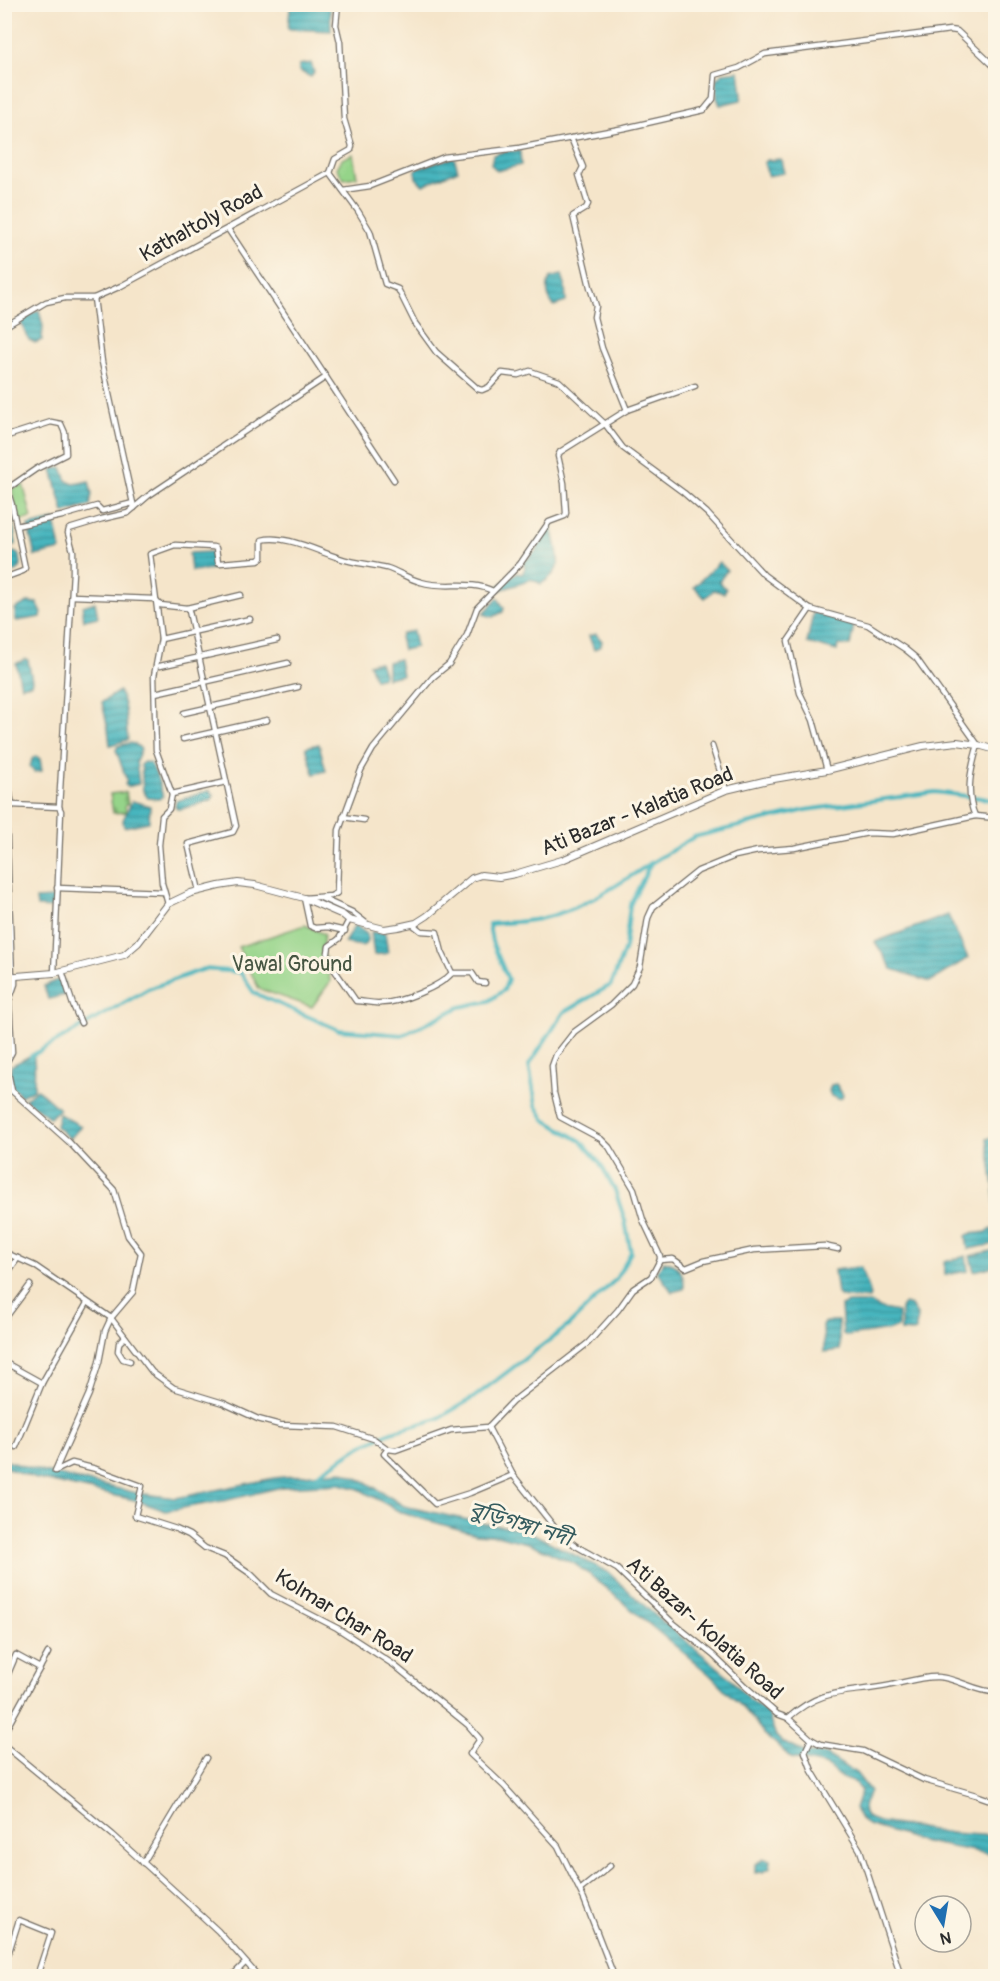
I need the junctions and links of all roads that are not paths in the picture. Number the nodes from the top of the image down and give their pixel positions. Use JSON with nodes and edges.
{"nodes":[{"id":1,"x":338,"y":4,"type":"edge"},
{"id":2,"x":996,"y":68,"type":"edge"},
{"id":3,"x":571,"y":138,"type":"junction"},
{"id":4,"x":330,"y":173,"type":"junction"},
{"id":5,"x":343,"y":190,"type":"junction"},
{"id":6,"x":228,"y":229,"type":"junction"},
{"id":7,"x":94,"y":298,"type":"junction"},
{"id":8,"x":4,"y":327,"type":"edge"},
{"id":9,"x":326,"y":377,"type":"junction"},
{"id":10,"x":694,"y":386,"type":"dead end"},
{"id":11,"x":627,"y":410,"type":"junction"},
{"id":12,"x":605,"y":424,"type":"junction"},
{"id":13,"x":4,"y":437,"type":"edge"},
{"id":14,"x":4,"y":480,"type":"edge"},
{"id":15,"x":394,"y":480,"type":"dead end"},
{"id":16,"x":6,"y":489,"type":"edge"},
{"id":17,"x":133,"y":506,"type":"junction"},
{"id":18,"x":16,"y":526,"type":"junction"},
{"id":19,"x":4,"y":578,"type":"edge"},
{"id":20,"x":493,"y":591,"type":"junction"},
{"id":21,"x":72,"y":596,"type":"junction"},
{"id":22,"x":241,"y":596,"type":"dead end"},
{"id":23,"x":156,"y":601,"type":"junction"},
{"id":24,"x":187,"y":608,"type":"junction"},
{"id":25,"x":810,"y":609,"type":"junction"},
{"id":26,"x":250,"y":619,"type":"dead end"},
{"id":27,"x":194,"y":632,"type":"junction"},
{"id":28,"x":161,"y":639,"type":"junction"},
{"id":29,"x":277,"y":640,"type":"dead end"},
{"id":30,"x":200,"y":657,"type":"junction"},
{"id":31,"x":288,"y":663,"type":"dead end"},
{"id":32,"x":160,"y":666,"type":"dead end"},
{"id":33,"x":205,"y":682,"type":"junction"},
{"id":34,"x":298,"y":687,"type":"dead end"},
{"id":35,"x":155,"y":693,"type":"junction"},
{"id":36,"x":210,"y":707,"type":"junction"},
{"id":37,"x":184,"y":713,"type":"dead end"},
{"id":38,"x":267,"y":720,"type":"dead end"},
{"id":39,"x":216,"y":732,"type":"junction"},
{"id":40,"x":183,"y":739,"type":"dead end"},
{"id":41,"x":978,"y":745,"type":"junction"},
{"id":42,"x":712,"y":746,"type":"dead end"},
{"id":43,"x":996,"y":750,"type":"edge"},
{"id":44,"x":4,"y":761,"type":"edge"},
{"id":45,"x":827,"y":770,"type":"junction"},
{"id":46,"x":226,"y":782,"type":"junction"},
{"id":47,"x":726,"y":790,"type":"junction"},
{"id":48,"x":172,"y":794,"type":"junction"},
{"id":49,"x":12,"y":804,"type":"junction"},
{"id":50,"x":59,"y":807,"type":"junction"},
{"id":51,"x":5,"y":815,"type":"edge"},
{"id":52,"x":975,"y":816,"type":"junction"},
{"id":53,"x":343,"y":817,"type":"junction"},
{"id":54,"x":996,"y":818,"type":"edge"},
{"id":55,"x":364,"y":820,"type":"dead end"},
{"id":56,"x":57,"y":888,"type":"junction"},
{"id":57,"x":198,"y":891,"type":"junction"},
{"id":58,"x":164,"y":892,"type":"junction"},
{"id":59,"x":318,"y":897,"type":"junction"},
{"id":60,"x":304,"y":898,"type":"junction"},
{"id":61,"x":168,"y":904,"type":"junction"},
{"id":62,"x":349,"y":920,"type":"junction"},
{"id":63,"x":412,"y":924,"type":"junction"},
{"id":64,"x":370,"y":926,"type":"junction"},
{"id":65,"x":345,"y":931,"type":"junction"},
{"id":66,"x":62,"y":971,"type":"junction"},
{"id":67,"x":54,"y":973,"type":"junction"},
{"id":68,"x":452,"y":973,"type":"junction"},
{"id":69,"x":10,"y":976,"type":"edge"},
{"id":70,"x":485,"y":983,"type":"dead end"},
{"id":71,"x":81,"y":1023,"type":"dead end"},
{"id":72,"x":12,"y":1091,"type":"junction"},
{"id":73,"x":4,"y":1093,"type":"edge"},
{"id":74,"x":838,"y":1249,"type":"dead end"},
{"id":75,"x":4,"y":1252,"type":"edge"},
{"id":76,"x":18,"y":1258,"type":"junction"},
{"id":77,"x":660,"y":1260,"type":"junction"},
{"id":78,"x":4,"y":1278,"type":"edge"},
{"id":79,"x":30,"y":1285,"type":"dead end"},
{"id":80,"x":87,"y":1303,"type":"junction"},
{"id":81,"x":111,"y":1318,"type":"junction"},
{"id":82,"x":4,"y":1320,"type":"edge"},
{"id":83,"x":125,"y":1337,"type":"junction"},
{"id":84,"x":130,"y":1361,"type":"dead end"},
{"id":85,"x":4,"y":1362,"type":"edge"},
{"id":86,"x":42,"y":1383,"type":"junction"},
{"id":87,"x":488,"y":1427,"type":"junction"},
{"id":88,"x":16,"y":1447,"type":"dead end"},
{"id":89,"x":386,"y":1448,"type":"junction"},
{"id":90,"x":513,"y":1475,"type":"junction"},
{"id":91,"x":48,"y":1653,"type":"dead end"},
{"id":92,"x":40,"y":1668,"type":"junction"},
{"id":93,"x":4,"y":1683,"type":"edge"},
{"id":94,"x":996,"y":1692,"type":"edge"},
{"id":95,"x":788,"y":1718,"type":"junction"},
{"id":96,"x":4,"y":1733,"type":"edge"},
{"id":97,"x":811,"y":1739,"type":"junction"},
{"id":98,"x":6,"y":1746,"type":"edge"},
{"id":99,"x":4,"y":1755,"type":"edge"},
{"id":100,"x":206,"y":1758,"type":"dead end"},
{"id":101,"x":996,"y":1802,"type":"edge"},
{"id":102,"x":143,"y":1863,"type":"junction"},
{"id":103,"x":610,"y":1866,"type":"dead end"},
{"id":104,"x":580,"y":1890,"type":"junction"},
{"id":105,"x":244,"y":1963,"type":"junction"},
{"id":106,"x":4,"y":1967,"type":"edge"},
{"id":107,"x":37,"y":1977,"type":"edge"},
{"id":108,"x":232,"y":1977,"type":"edge"},
{"id":109,"x":258,"y":1977,"type":"edge"},
{"id":110,"x":614,"y":1977,"type":"edge"},
{"id":111,"x":901,"y":1977,"type":"edge"}],
"edges":[{"from":1,"to":4,"type":"street"},
{"from":2,"to":3,"type":"street"},
{"from":3,"to":5,"type":"street"},
{"from":3,"to":11,"type":"street"},
{"from":4,"to":5,"type":"street"},
{"from":4,"to":6,"type":"street","name":"Kathaltoly Road"},
{"from":5,"to":12,"type":"street"},
{"from":6,"to":7,"type":"street","name":"Kathaltoly Road"},
{"from":6,"to":9,"type":"street"},
{"from":7,"to":8,"type":"street","name":"Kathaltoly Road"},
{"from":7,"to":17,"type":"street"},
{"from":9,"to":15,"type":"street"},
{"from":9,"to":17,"type":"street"},
{"from":10,"to":11,"type":"street"},
{"from":11,"to":12,"type":"street"},
{"from":12,"to":20,"type":"street"},
{"from":12,"to":25,"type":"street"},
{"from":13,"to":16,"type":"street"},
{"from":14,"to":16,"type":"street"},
{"from":16,"to":18,"type":"street"},
{"from":17,"to":18,"type":"street"},
{"from":17,"to":21,"type":"street"},
{"from":18,"to":19,"type":"street"},
{"from":20,"to":23,"type":"street"},
{"from":20,"to":53,"type":"street"},
{"from":21,"to":23,"type":"street"},
{"from":21,"to":50,"type":"street"},
{"from":22,"to":24,"type":"street"},
{"from":23,"to":24,"type":"street"},
{"from":23,"to":28,"type":"street"},
{"from":24,"to":27,"type":"street"},
{"from":25,"to":41,"type":"street"},
{"from":25,"to":45,"type":"street"},
{"from":26,"to":27,"type":"street"},
{"from":27,"to":28,"type":"street"},
{"from":27,"to":30,"type":"street"},
{"from":28,"to":35,"type":"street"},
{"from":29,"to":30,"type":"street"},
{"from":30,"to":32,"type":"street"},
{"from":30,"to":33,"type":"street"},
{"from":31,"to":33,"type":"street"},
{"from":33,"to":35,"type":"street"},
{"from":33,"to":36,"type":"street"},
{"from":34,"to":36,"type":"street"},
{"from":35,"to":48,"type":"street"},
{"from":36,"to":37,"type":"street"},
{"from":36,"to":39,"type":"street"},
{"from":38,"to":39,"type":"street"},
{"from":39,"to":40,"type":"street"},
{"from":39,"to":46,"type":"street"},
{"from":41,"to":43,"type":"main road","name":"Ati Bazar - Kalatia Road"},
{"from":41,"to":45,"type":"main road","name":"Ati Bazar - Kalatia Road"},
{"from":41,"to":52,"type":"street"},
{"from":42,"to":47,"type":"street"},
{"from":44,"to":49,"type":"street"},
{"from":45,"to":47,"type":"main road","name":"Ati Bazar - Kalatia Road"},
{"from":46,"to":48,"type":"street"},
{"from":46,"to":57,"type":"street"},
{"from":47,"to":63,"type":"main road","name":"Ati Bazar - Kalatia Road"},
{"from":48,"to":58,"type":"street"},
{"from":49,"to":50,"type":"street"},
{"from":49,"to":51,"type":"street"},
{"from":50,"to":56,"type":"street"},
{"from":51,"to":69,"type":"street"},
{"from":52,"to":54,"type":"street"},
{"from":52,"to":77,"type":"street"},
{"from":53,"to":55,"type":"street"},
{"from":53,"to":59,"type":"street"},
{"from":56,"to":58,"type":"street"},
{"from":56,"to":67,"type":"street"},
{"from":57,"to":60,"type":"main road"},
{"from":57,"to":61,"type":"main road"},
{"from":58,"to":61,"type":"street"},
{"from":59,"to":60,"type":"street"},
{"from":59,"to":64,"type":"street"},
{"from":60,"to":62,"type":"main road","name":"Ati Bazar - Kalatia Road"},
{"from":60,"to":65,"type":"street"},
{"from":61,"to":66,"type":"main road"},
{"from":62,"to":64,"type":"main road","name":"Ati Bazar - Kalatia Road"},
{"from":62,"to":65,"type":"street"},
{"from":63,"to":64,"type":"main road","name":"Ati Bazar - Kalatia Road"},
{"from":63,"to":68,"type":"street"},
{"from":65,"to":68,"type":"street"},
{"from":66,"to":67,"type":"main road"},
{"from":66,"to":71,"type":"street"},
{"from":67,"to":69,"type":"main road"},
{"from":68,"to":70,"type":"street"},
{"from":69,"to":72,"type":"street"},
{"from":72,"to":73,"type":"street"},
{"from":72,"to":81,"type":"street"},
{"from":74,"to":77,"type":"street"},
{"from":75,"to":76,"type":"street"},
{"from":76,"to":78,"type":"street"},
{"from":76,"to":80,"type":"street"},
{"from":77,"to":87,"type":"street"},
{"from":79,"to":82,"type":"street"},
{"from":80,"to":81,"type":"street"},
{"from":80,"to":86,"type":"street"},
{"from":81,"to":83,"type":"street"},
{"from":81,"to":104,"type":"street","name":"Kolmar Char Road"},
{"from":83,"to":84,"type":"street"},
{"from":83,"to":89,"type":"street"},
{"from":85,"to":86,"type":"street"},
{"from":86,"to":88,"type":"street"},
{"from":87,"to":89,"type":"street"},
{"from":87,"to":90,"type":"street","name":"Ati Bazar- Kolatia Road"},
{"from":89,"to":90,"type":"street"},
{"from":90,"to":95,"type":"street","name":"Ati Bazar- Kolatia Road"},
{"from":91,"to":92,"type":"street"},
{"from":92,"to":93,"type":"street"},
{"from":92,"to":96,"type":"street"},
{"from":94,"to":95,"type":"street"},
{"from":95,"to":97,"type":"street","name":"Ati Bazar- Kolatia Road"},
{"from":97,"to":101,"type":"street"},
{"from":97,"to":111,"type":"street"},
{"from":98,"to":99,"type":"street"},
{"from":98,"to":102,"type":"street"},
{"from":100,"to":102,"type":"street"},
{"from":102,"to":105,"type":"street"},
{"from":103,"to":104,"type":"street"},
{"from":104,"to":110,"type":"street","name":"Kolmar Char Road"},
{"from":105,"to":108,"type":"street"},
{"from":105,"to":109,"type":"street"},
{"from":106,"to":107,"type":"street"}]}
